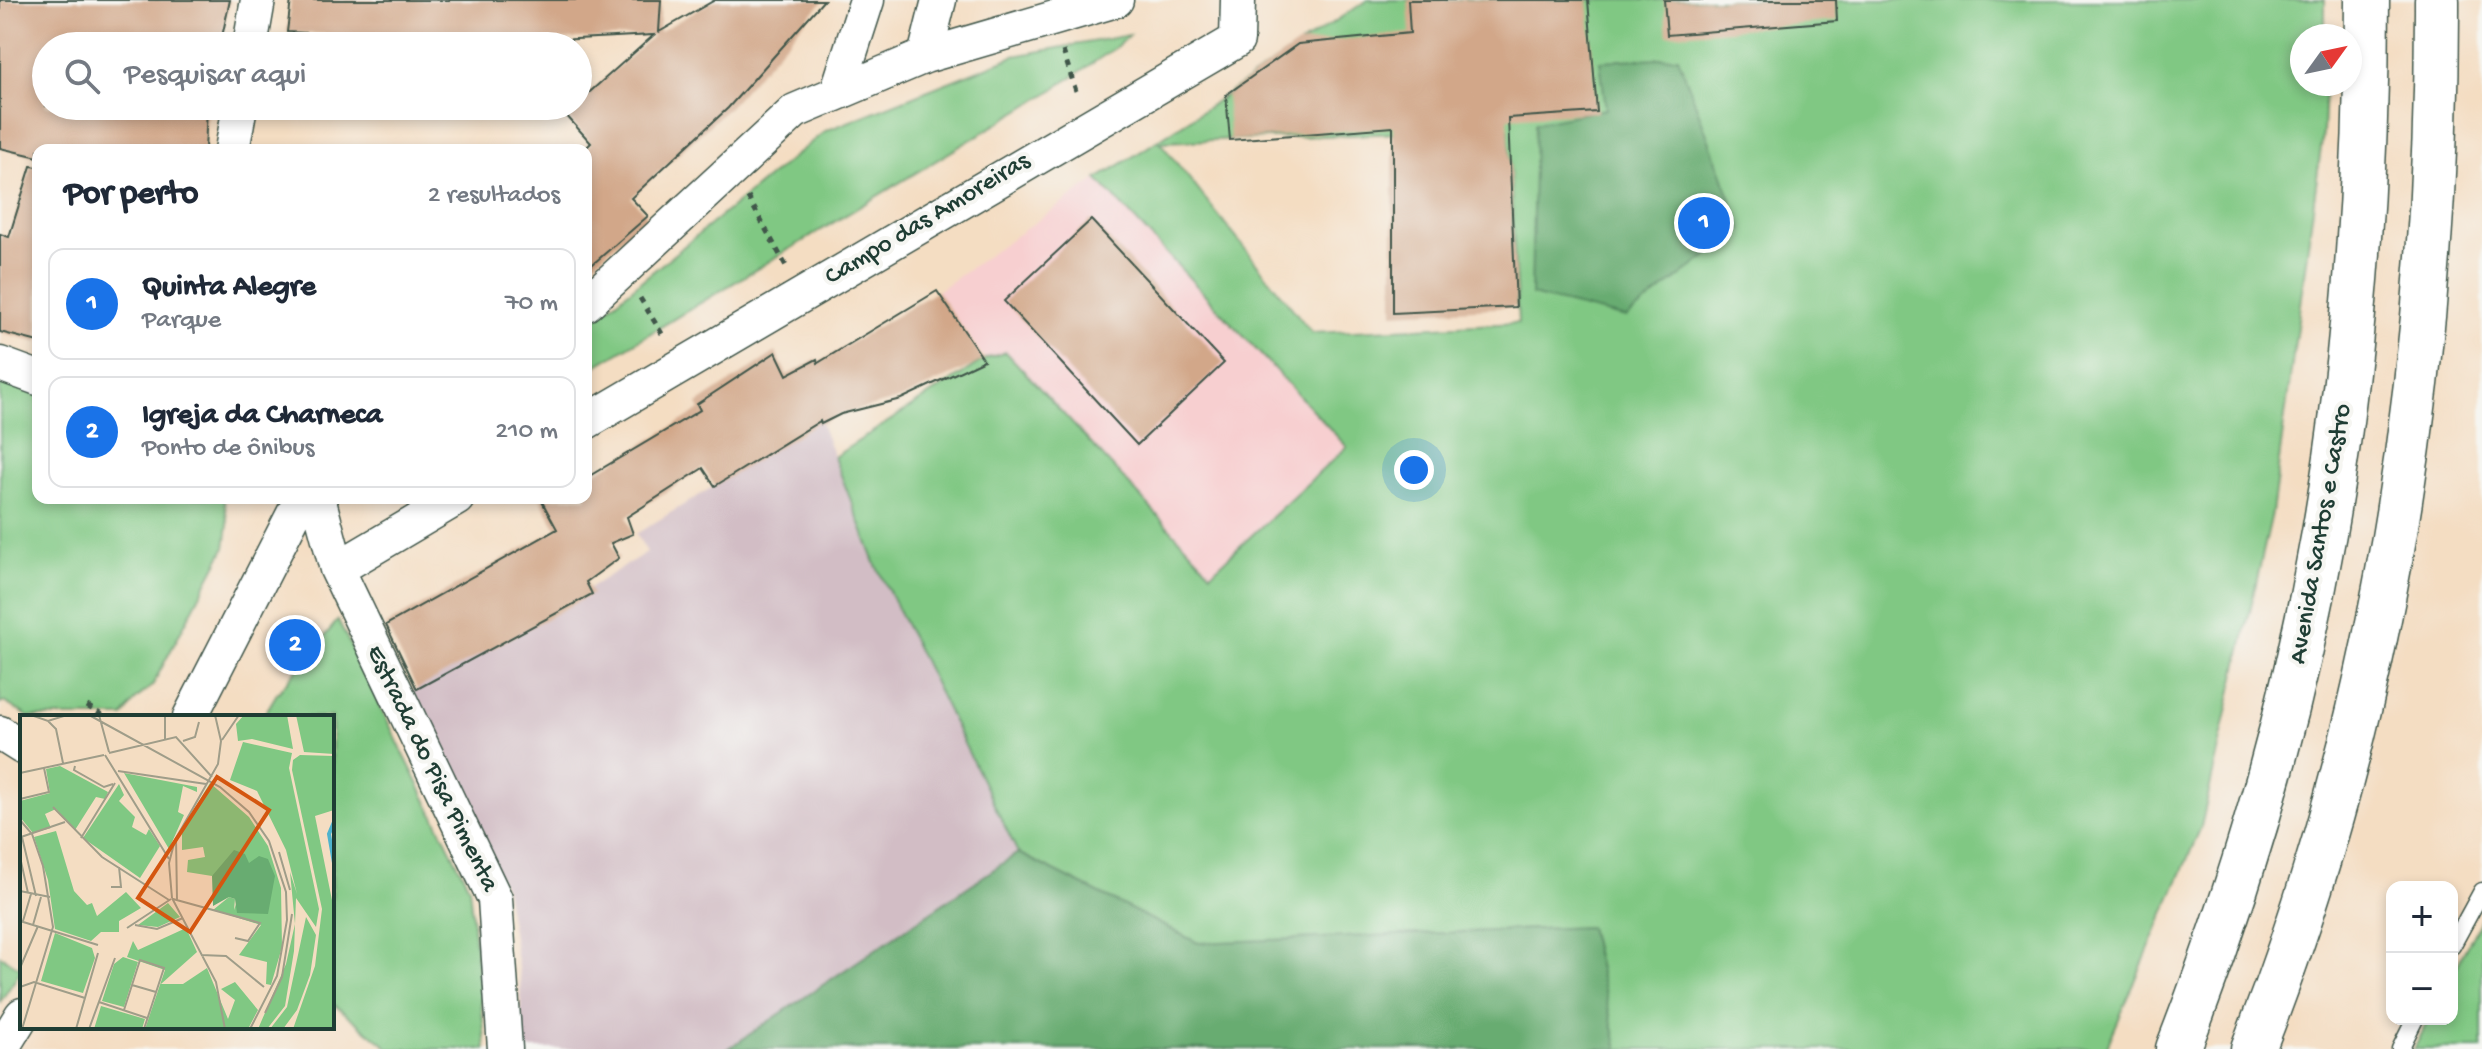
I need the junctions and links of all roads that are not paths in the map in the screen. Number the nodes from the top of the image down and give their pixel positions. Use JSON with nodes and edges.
{"nodes":[{"id":1,"x":258,"y":0,"type":"edge"},
{"id":2,"x":867,"y":0,"type":"edge"},
{"id":3,"x":939,"y":0,"type":"edge"},
{"id":4,"x":1116,"y":0,"type":"edge"},
{"id":5,"x":1238,"y":0,"type":"edge"},
{"id":6,"x":2367,"y":0,"type":"edge"},
{"id":7,"x":2437,"y":0,"type":"edge"},
{"id":8,"x":252,"y":32,"type":"edge"},
{"id":9,"x":925,"y":56,"type":"junction"},
{"id":10,"x":838,"y":90,"type":"junction"},
{"id":11,"x":237,"y":120,"type":"edge"},
{"id":12,"x":233,"y":144,"type":"edge"},
{"id":13,"x":592,"y":298,"type":"edge"},
{"id":14,"x":0,"y":364,"type":"edge"},
{"id":15,"x":32,"y":376,"type":"edge"},
{"id":16,"x":592,"y":418,"type":"edge"},
{"id":17,"x":299,"y":504,"type":"edge"},
{"id":18,"x":320,"y":504,"type":"edge"},
{"id":19,"x":447,"y":504,"type":"edge"},
{"id":20,"x":337,"y":569,"type":"junction"},
{"id":21,"x":191,"y":715,"type":"edge"},
{"id":22,"x":0,"y":733,"type":"edge"},
{"id":23,"x":20,"y":746,"type":"edge"},
{"id":24,"x":2482,"y":891,"type":"edge"},
{"id":25,"x":2458,"y":935,"type":"edge"},
{"id":26,"x":20,"y":1018,"type":"edge"},
{"id":27,"x":2412,"y":1025,"type":"edge"},
{"id":28,"x":1,"y":1049,"type":"edge"},
{"id":29,"x":505,"y":1049,"type":"edge"},
{"id":30,"x":2178,"y":1049,"type":"edge"},
{"id":31,"x":2253,"y":1049,"type":"edge"},
{"id":32,"x":2400,"y":1049,"type":"edge"}],
"edges":[{"from":1,"to":8,"type":"street"},
{"from":2,"to":10,"type":"street"},
{"from":3,"to":9,"type":"street"},
{"from":4,"to":9,"type":"street"},
{"from":5,"to":16,"type":"street","name":"Campo das Amoreiras"},
{"from":6,"to":30,"type":"main road","name":"Avenida Santos e Castro"},
{"from":7,"to":31,"type":"main road"},
{"from":9,"to":10,"type":"street"},
{"from":10,"to":13,"type":"street"},
{"from":11,"to":12,"type":"street"},
{"from":14,"to":15,"type":"street"},
{"from":17,"to":21,"type":"street"},
{"from":18,"to":20,"type":"street","name":"Estrada do Pisa Pimenta"},
{"from":19,"to":20,"type":"street"},
{"from":20,"to":29,"type":"street","name":"Estrada do Pisa Pimenta"},
{"from":22,"to":23,"type":"street"},
{"from":24,"to":25,"type":"lane"},
{"from":26,"to":28,"type":"street"},
{"from":27,"to":32,"type":"lane"}]}
